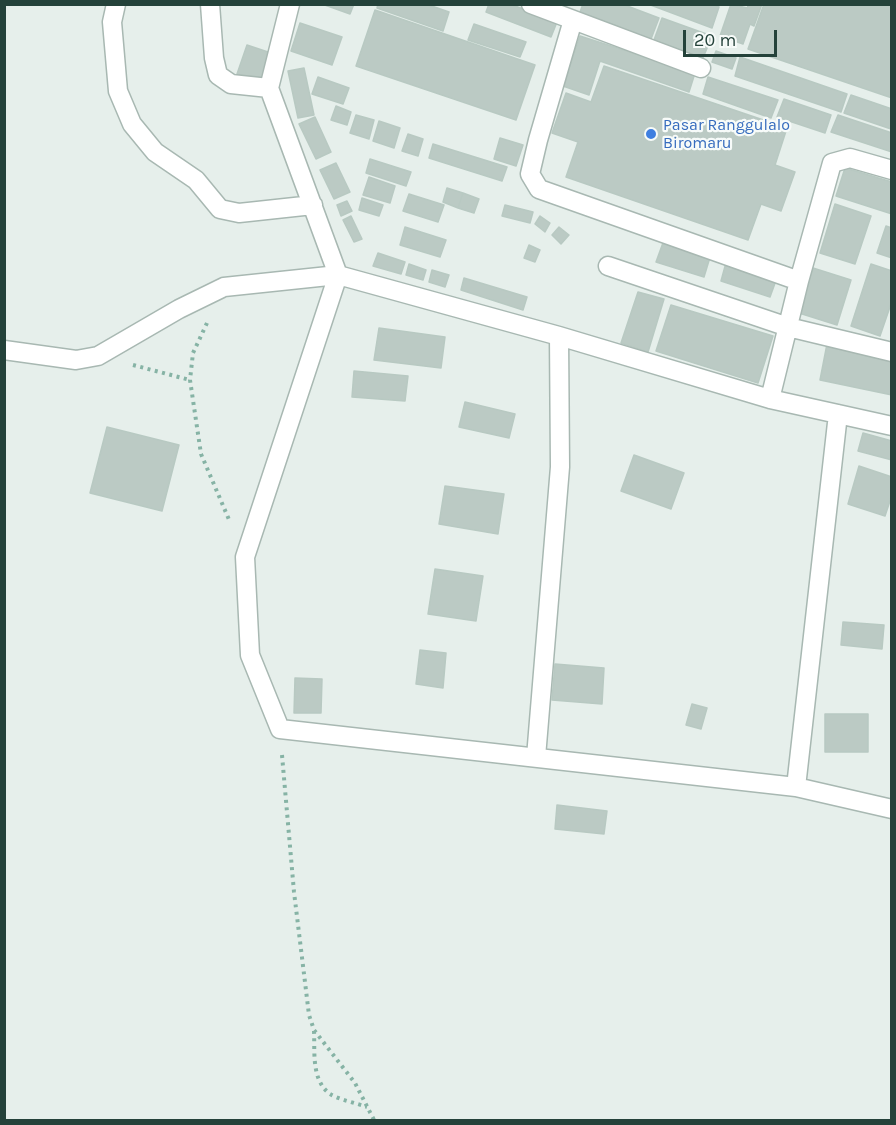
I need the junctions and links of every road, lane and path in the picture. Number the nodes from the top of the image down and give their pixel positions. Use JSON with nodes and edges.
{"nodes":[{"id":1,"x":116,"y":4,"type":"edge"},
{"id":2,"x":210,"y":4,"type":"edge"},
{"id":3,"x":290,"y":4,"type":"edge"},
{"id":4,"x":531,"y":4,"type":"edge"},
{"id":5,"x":573,"y":20,"type":"junction"},
{"id":6,"x":701,"y":68,"type":"dead end"},
{"id":7,"x":269,"y":88,"type":"junction"},
{"id":8,"x":891,"y":170,"type":"edge"},
{"id":9,"x":313,"y":205,"type":"junction"},
{"id":10,"x":608,"y":266,"type":"dead end"},
{"id":11,"x":338,"y":275,"type":"junction"},
{"id":12,"x":799,"y":280,"type":"junction"},
{"id":13,"x":224,"y":287,"type":"junction"},
{"id":14,"x":788,"y":327,"type":"junction"},
{"id":15,"x":559,"y":336,"type":"junction"},
{"id":16,"x":4,"y":350,"type":"edge"},
{"id":17,"x":891,"y":352,"type":"edge"},
{"id":18,"x":98,"y":356,"type":"junction"},
{"id":19,"x":190,"y":380,"type":"junction"},
{"id":20,"x":770,"y":399,"type":"junction"},
{"id":21,"x":838,"y":414,"type":"junction"},
{"id":22,"x":891,"y":426,"type":"edge"},
{"id":23,"x":245,"y":557,"type":"junction"},
{"id":24,"x":280,"y":729,"type":"junction"},
{"id":25,"x":536,"y":757,"type":"junction"},
{"id":26,"x":796,"y":787,"type":"junction"},
{"id":27,"x":891,"y":809,"type":"edge"},
{"id":28,"x":314,"y":1030,"type":"junction"},
{"id":29,"x":367,"y":1107,"type":"junction"},
{"id":30,"x":374,"y":1120,"type":"edge"}],
"edges":[{"from":1,"to":9,"type":"street"},
{"from":2,"to":7,"type":"street"},
{"from":3,"to":7,"type":"street"},
{"from":4,"to":5,"type":"street"},
{"from":5,"to":6,"type":"street"},
{"from":5,"to":12,"type":"street"},
{"from":7,"to":9,"type":"street"},
{"from":8,"to":12,"type":"street"},
{"from":9,"to":11,"type":"street"},
{"from":10,"to":14,"type":"street"},
{"from":11,"to":13,"type":"street"},
{"from":11,"to":15,"type":"street"},
{"from":11,"to":23,"type":"street"},
{"from":12,"to":14,"type":"street"},
{"from":13,"to":18,"type":"street"},
{"from":13,"to":19,"type":"path"},
{"from":14,"to":17,"type":"street"},
{"from":14,"to":20,"type":"street"},
{"from":15,"to":20,"type":"street"},
{"from":15,"to":25,"type":"street"},
{"from":16,"to":18,"type":"street"},
{"from":18,"to":19,"type":"path"},
{"from":19,"to":23,"type":"path"},
{"from":20,"to":21,"type":"street"},
{"from":21,"to":22,"type":"street"},
{"from":21,"to":26,"type":"street"},
{"from":23,"to":24,"type":"street"},
{"from":24,"to":25,"type":"street"},
{"from":24,"to":28,"type":"path"},
{"from":25,"to":26,"type":"street"},
{"from":26,"to":27,"type":"street"},
{"from":28,"to":29,"type":"path"},
{"from":28,"to":29,"type":"path"},
{"from":29,"to":30,"type":"path"}]}
